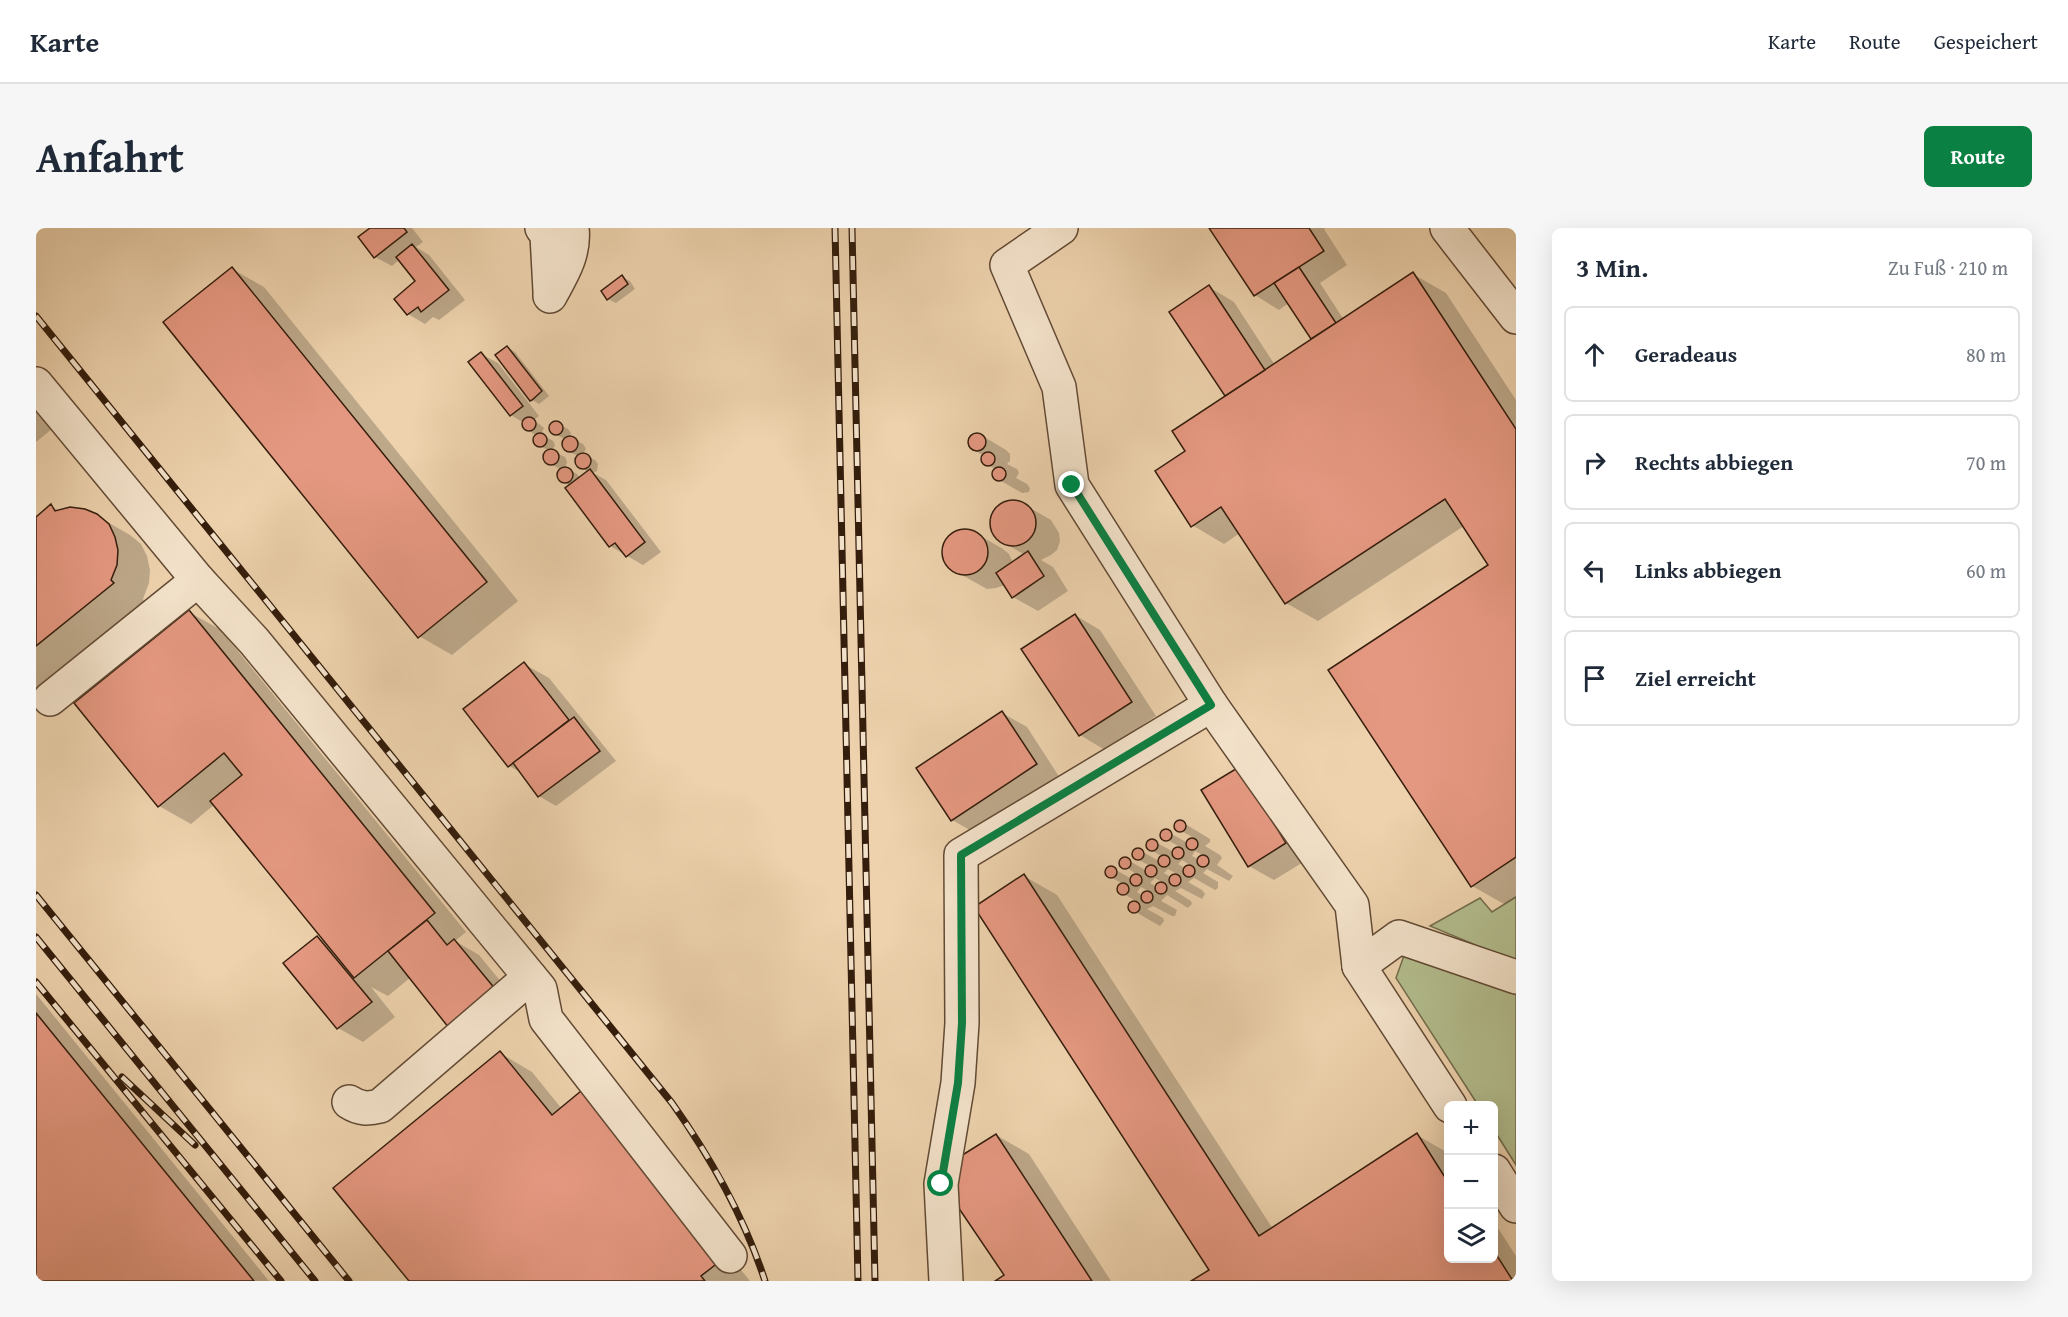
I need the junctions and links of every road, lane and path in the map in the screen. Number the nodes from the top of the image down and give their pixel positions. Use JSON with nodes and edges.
{"nodes":[{"id":1,"x":542,"y":228,"type":"edge"},
{"id":2,"x":572,"y":228,"type":"edge"},
{"id":3,"x":1061,"y":228,"type":"edge"},
{"id":4,"x":1447,"y":228,"type":"edge"},
{"id":5,"x":1516,"y":317,"type":"edge"},
{"id":6,"x":36,"y":384,"type":"edge"},
{"id":7,"x":198,"y":580,"type":"junction"},
{"id":8,"x":50,"y":699,"type":"dead end"},
{"id":9,"x":1211,"y":705,"type":"junction"},
{"id":10,"x":1359,"y":966,"type":"junction"},
{"id":11,"x":1516,"y":976,"type":"edge"},
{"id":12,"x":530,"y":977,"type":"junction"},
{"id":13,"x":1447,"y":1101,"type":"edge"},
{"id":14,"x":349,"y":1102,"type":"dead end"},
{"id":15,"x":1498,"y":1177,"type":"edge"},
{"id":16,"x":1516,"y":1206,"type":"edge"},
{"id":17,"x":730,"y":1256,"type":"dead end"},
{"id":18,"x":946,"y":1281,"type":"edge"}],
"edges":[{"from":1,"to":2,"type":"lane"},
{"from":3,"to":9,"type":"lane"},
{"from":4,"to":5,"type":"lane"},
{"from":6,"to":7,"type":"lane"},
{"from":7,"to":8,"type":"lane"},
{"from":7,"to":12,"type":"lane"},
{"from":9,"to":10,"type":"lane"},
{"from":9,"to":18,"type":"lane"},
{"from":10,"to":11,"type":"lane"},
{"from":10,"to":13,"type":"lane"},
{"from":12,"to":14,"type":"lane"},
{"from":12,"to":17,"type":"lane"},
{"from":15,"to":16,"type":"lane"}]}
